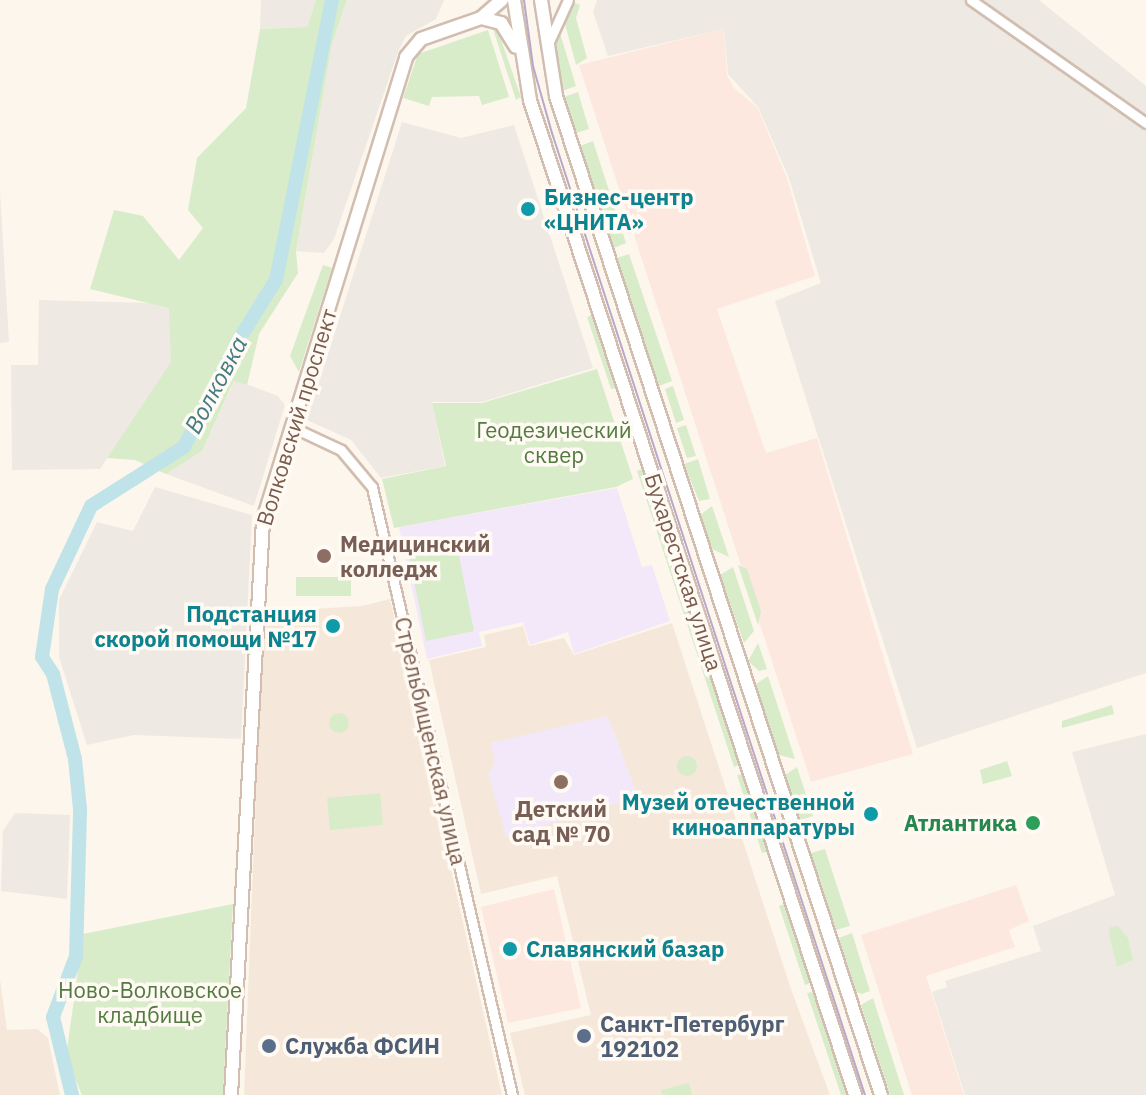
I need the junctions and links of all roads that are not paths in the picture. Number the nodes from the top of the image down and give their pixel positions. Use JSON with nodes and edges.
{"nodes":[{"id":1,"x":502,"y":0,"type":"edge"},
{"id":2,"x":514,"y":0,"type":"edge"},
{"id":3,"x":541,"y":0,"type":"edge"},
{"id":4,"x":568,"y":0,"type":"edge"},
{"id":5,"x":971,"y":0,"type":"edge"},
{"id":6,"x":481,"y":18,"type":"junction"},
{"id":7,"x":547,"y":47,"type":"junction"},
{"id":8,"x":520,"y":56,"type":"junction"},
{"id":9,"x":1146,"y":123,"type":"edge"},
{"id":10,"x":292,"y":427,"type":"junction"},
{"id":11,"x":879,"y":1089,"type":"edge"},
{"id":12,"x":854,"y":1093,"type":"edge"},
{"id":13,"x":231,"y":1095,"type":"edge"},
{"id":14,"x":512,"y":1095,"type":"edge"}],
"edges":[{"from":1,"to":6,"type":"main road","name":"Волковский проспект"},
{"from":2,"to":8,"type":"main road","name":"Бухарестская улица"},
{"from":3,"to":7,"type":"main road","name":"Бухарестская улица"},
{"from":4,"to":7,"type":"street"},
{"from":5,"to":9,"type":"street"},
{"from":6,"to":8,"type":"main road"},
{"from":6,"to":10,"type":"main road","name":"Волковский проспект"},
{"from":7,"to":11,"type":"main road","name":"Бухарестская улица"},
{"from":8,"to":12,"type":"main road","name":"Бухарестская улица"},
{"from":10,"to":13,"type":"main road","name":"Волковский проспект"},
{"from":10,"to":14,"type":"street","name":"Стрельбищенская улица"},
{"from":11,"to":12,"type":"main road"}]}
